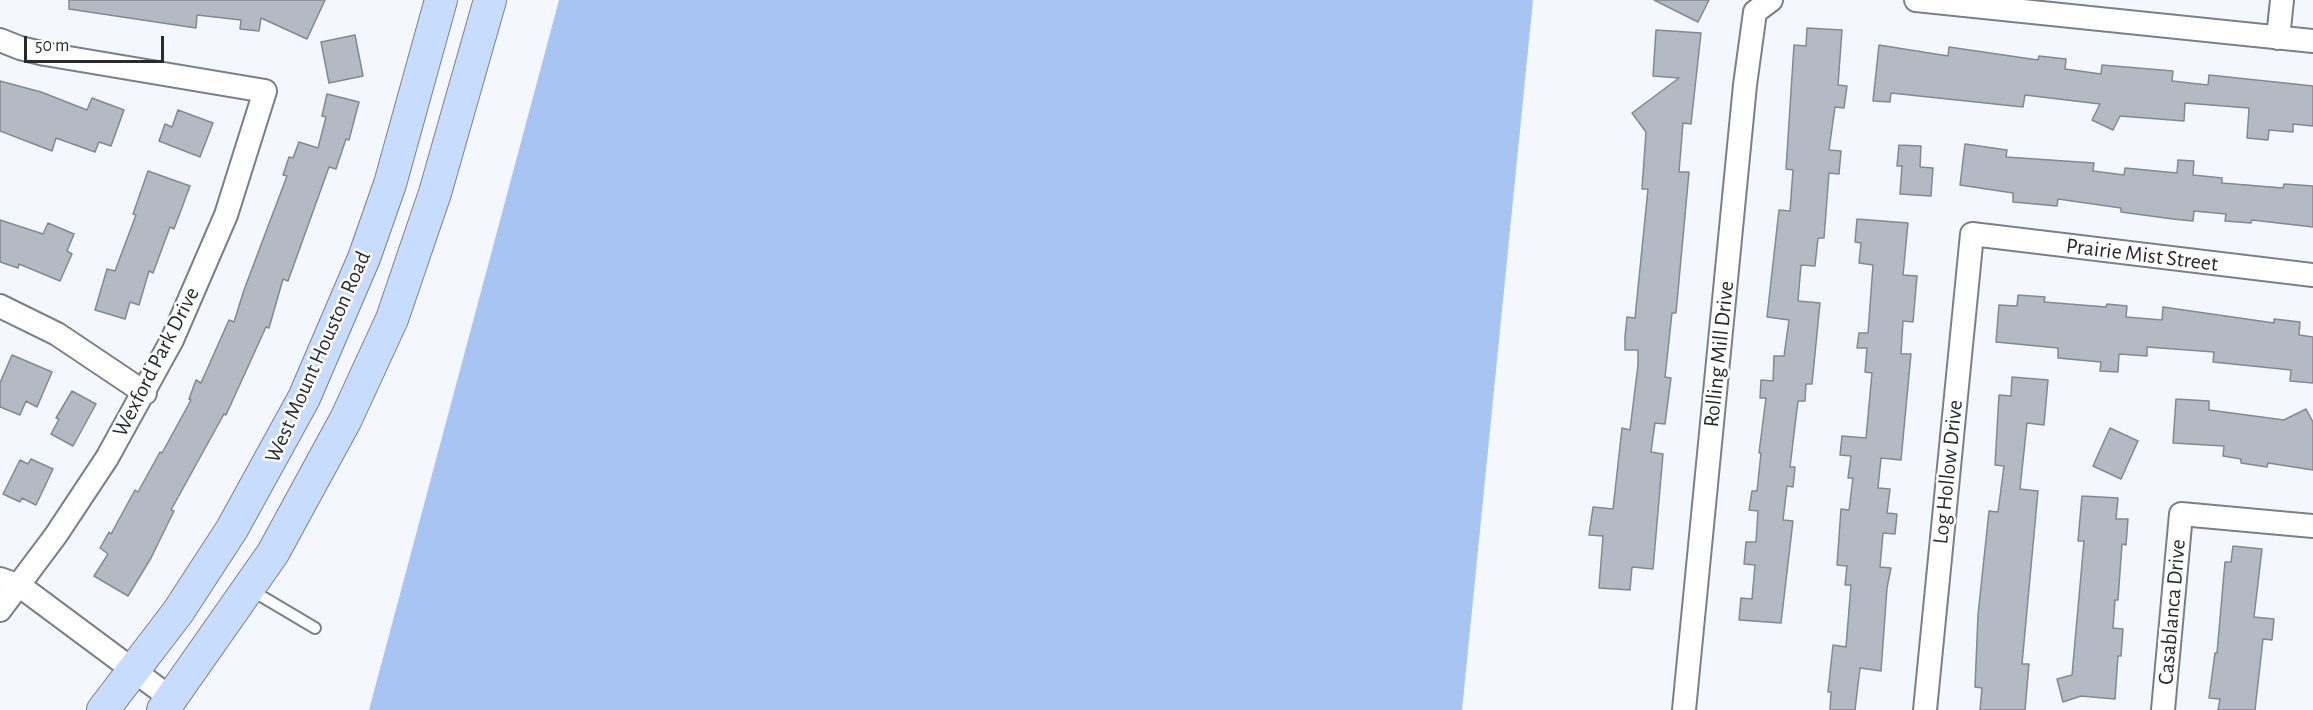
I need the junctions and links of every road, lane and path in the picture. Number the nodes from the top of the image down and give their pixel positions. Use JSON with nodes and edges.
{"nodes":[{"id":1,"x":441,"y":0,"type":"edge"},
{"id":2,"x":490,"y":0,"type":"edge"},
{"id":3,"x":1916,"y":0,"type":"edge"},
{"id":4,"x":2282,"y":0,"type":"edge"},
{"id":5,"x":1768,"y":2,"type":"edge"},
{"id":6,"x":2278,"y":38,"type":"junction"},
{"id":7,"x":0,"y":40,"type":"edge"},
{"id":8,"x":2313,"y":41,"type":"edge"},
{"id":9,"x":1972,"y":234,"type":"joint"},
{"id":10,"x":2313,"y":275,"type":"edge"},
{"id":11,"x":0,"y":306,"type":"edge"},
{"id":12,"x":145,"y":393,"type":"junction"},
{"id":13,"x":2313,"y":526,"type":"edge"},
{"id":14,"x":10,"y":583,"type":"edge"},
{"id":15,"x":248,"y":589,"type":"junction"},
{"id":16,"x":0,"y":610,"type":"edge"},
{"id":17,"x":315,"y":628,"type":"dead end"},
{"id":18,"x":133,"y":669,"type":"junction"},
{"id":19,"x":168,"y":704,"type":"edge"},
{"id":20,"x":103,"y":710,"type":"edge"},
{"id":21,"x":1684,"y":710,"type":"edge"},
{"id":22,"x":1924,"y":710,"type":"edge"},
{"id":23,"x":2163,"y":710,"type":"edge"}],
"edges":[{"from":1,"to":18,"type":"main road","name":"West Mount Houston Road"},
{"from":2,"to":15,"type":"main road","name":"West Mount Houston Road"},
{"from":3,"to":6,"type":"street"},
{"from":4,"to":6,"type":"street"},
{"from":5,"to":21,"type":"street","name":"Rolling Mill Drive"},
{"from":6,"to":8,"type":"street"},
{"from":7,"to":12,"type":"street","name":"Wexford Park Drive"},
{"from":9,"to":10,"type":"street","name":"Prairie Mist Street"},
{"from":9,"to":22,"type":"street","name":"Log Hollow Drive"},
{"from":11,"to":12,"type":"street"},
{"from":12,"to":14,"type":"street","name":"Wexford Park Drive"},
{"from":13,"to":23,"type":"street","name":"Casablanca Drive"},
{"from":14,"to":16,"type":"street","name":"Wexford Park Drive"},
{"from":14,"to":18,"type":"street"},
{"from":15,"to":17,"type":"lane"},
{"from":15,"to":19,"type":"main road","name":"West Mount Houston Road"},
{"from":18,"to":19,"type":"street"},
{"from":18,"to":20,"type":"main road","name":"West Mount Houston Road"}]}
